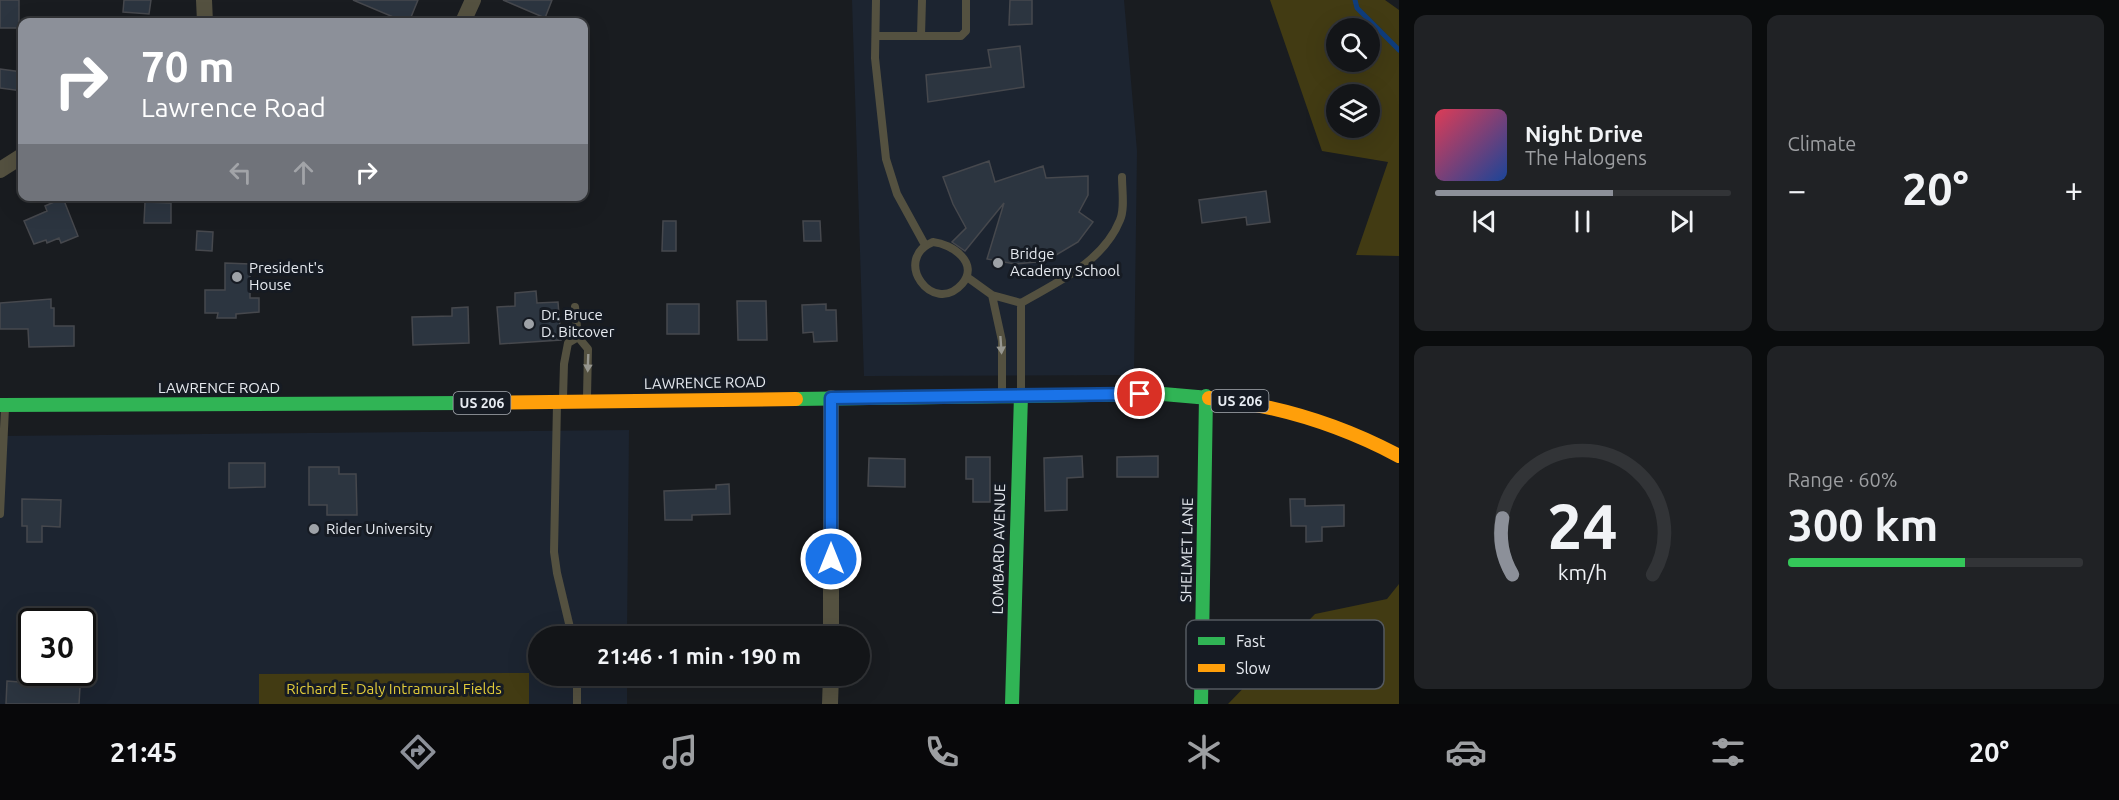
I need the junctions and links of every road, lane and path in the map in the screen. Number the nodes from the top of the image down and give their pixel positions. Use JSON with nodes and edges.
{"nodes":[{"id":1,"x":204,"y":0,"type":"edge"},
{"id":2,"x":473,"y":0,"type":"edge"},
{"id":3,"x":876,"y":0,"type":"edge"},
{"id":4,"x":922,"y":0,"type":"edge"},
{"id":5,"x":966,"y":0,"type":"edge"},
{"id":6,"x":205,"y":18,"type":"edge"},
{"id":7,"x":465,"y":18,"type":"edge"},
{"id":8,"x":876,"y":36,"type":"junction"},
{"id":9,"x":921,"y":36,"type":"junction"},
{"id":10,"x":18,"y":159,"type":"edge"},
{"id":11,"x":0,"y":170,"type":"edge"},
{"id":12,"x":1122,"y":177,"type":"dead end"},
{"id":13,"x":925,"y":245,"type":"junction"},
{"id":14,"x":968,"y":277,"type":"junction"},
{"id":15,"x":992,"y":295,"type":"junction"},
{"id":16,"x":1021,"y":303,"type":"junction"},
{"id":17,"x":575,"y":308,"type":"dead end"},
{"id":18,"x":578,"y":337,"type":"junction"},
{"id":19,"x":1021,"y":395,"type":"junction"},
{"id":20,"x":1002,"y":396,"type":"junction"},
{"id":21,"x":1206,"y":396,"type":"junction"},
{"id":22,"x":831,"y":398,"type":"junction"},
{"id":23,"x":587,"y":401,"type":"junction"},
{"id":24,"x":560,"y":402,"type":"junction"},
{"id":25,"x":3,"y":405,"type":"edge"},
{"id":26,"x":1399,"y":456,"type":"edge"},
{"id":27,"x":0,"y":514,"type":"edge"},
{"id":28,"x":1202,"y":620,"type":"edge"},
{"id":29,"x":570,"y":626,"type":"edge"},
{"id":30,"x":831,"y":626,"type":"edge"},
{"id":31,"x":577,"y":686,"type":"edge"},
{"id":32,"x":831,"y":686,"type":"edge"},
{"id":33,"x":1201,"y":689,"type":"edge"},
{"id":34,"x":577,"y":704,"type":"edge"},
{"id":35,"x":830,"y":704,"type":"edge"},
{"id":36,"x":1012,"y":704,"type":"edge"},
{"id":37,"x":1201,"y":704,"type":"edge"}],
"edges":[{"from":1,"to":6,"type":"street"},
{"from":2,"to":7,"type":"street"},
{"from":3,"to":8,"type":"lane"},
{"from":4,"to":9,"type":"lane"},
{"from":5,"to":9,"type":"lane"},
{"from":8,"to":9,"type":"lane"},
{"from":8,"to":13,"type":"lane"},
{"from":10,"to":11,"type":"street"},
{"from":12,"to":16,"type":"lane"},
{"from":13,"to":14,"type":"lane"},
{"from":13,"to":14,"type":"lane"},
{"from":14,"to":15,"type":"lane"},
{"from":15,"to":16,"type":"lane"},
{"from":15,"to":20,"type":"lane","one_way":true},
{"from":16,"to":19,"type":"lane"},
{"from":17,"to":18,"type":"lane"},
{"from":18,"to":23,"type":"lane","one_way":true},
{"from":18,"to":24,"type":"lane"},
{"from":19,"to":20,"type":"main road","name":"LAWRENCE ROAD","number":"US 206"},
{"from":19,"to":21,"type":"main road","name":"LAWRENCE ROAD","number":"US 206"},
{"from":19,"to":36,"type":"main road","name":"LOMBARD AVENUE"},
{"from":20,"to":22,"type":"main road","name":"LAWRENCE ROAD","number":"US 206"},
{"from":21,"to":26,"type":"main road","name":"LAWRENCE ROAD","number":"US 206"},
{"from":21,"to":28,"type":"main road","name":"SHELMET LANE"},
{"from":22,"to":23,"type":"main road","name":"LAWRENCE ROAD","number":"US 206"},
{"from":22,"to":30,"type":"street"},
{"from":23,"to":24,"type":"main road","name":"LAWRENCE ROAD","number":"US 206"},
{"from":24,"to":25,"type":"main road","name":"LAWRENCE ROAD","number":"US 206"},
{"from":24,"to":29,"type":"lane"},
{"from":25,"to":27,"type":"lane"},
{"from":31,"to":34,"type":"lane"},
{"from":32,"to":35,"type":"street"},
{"from":33,"to":37,"type":"main road","name":"SHELMET LANE"}]}
